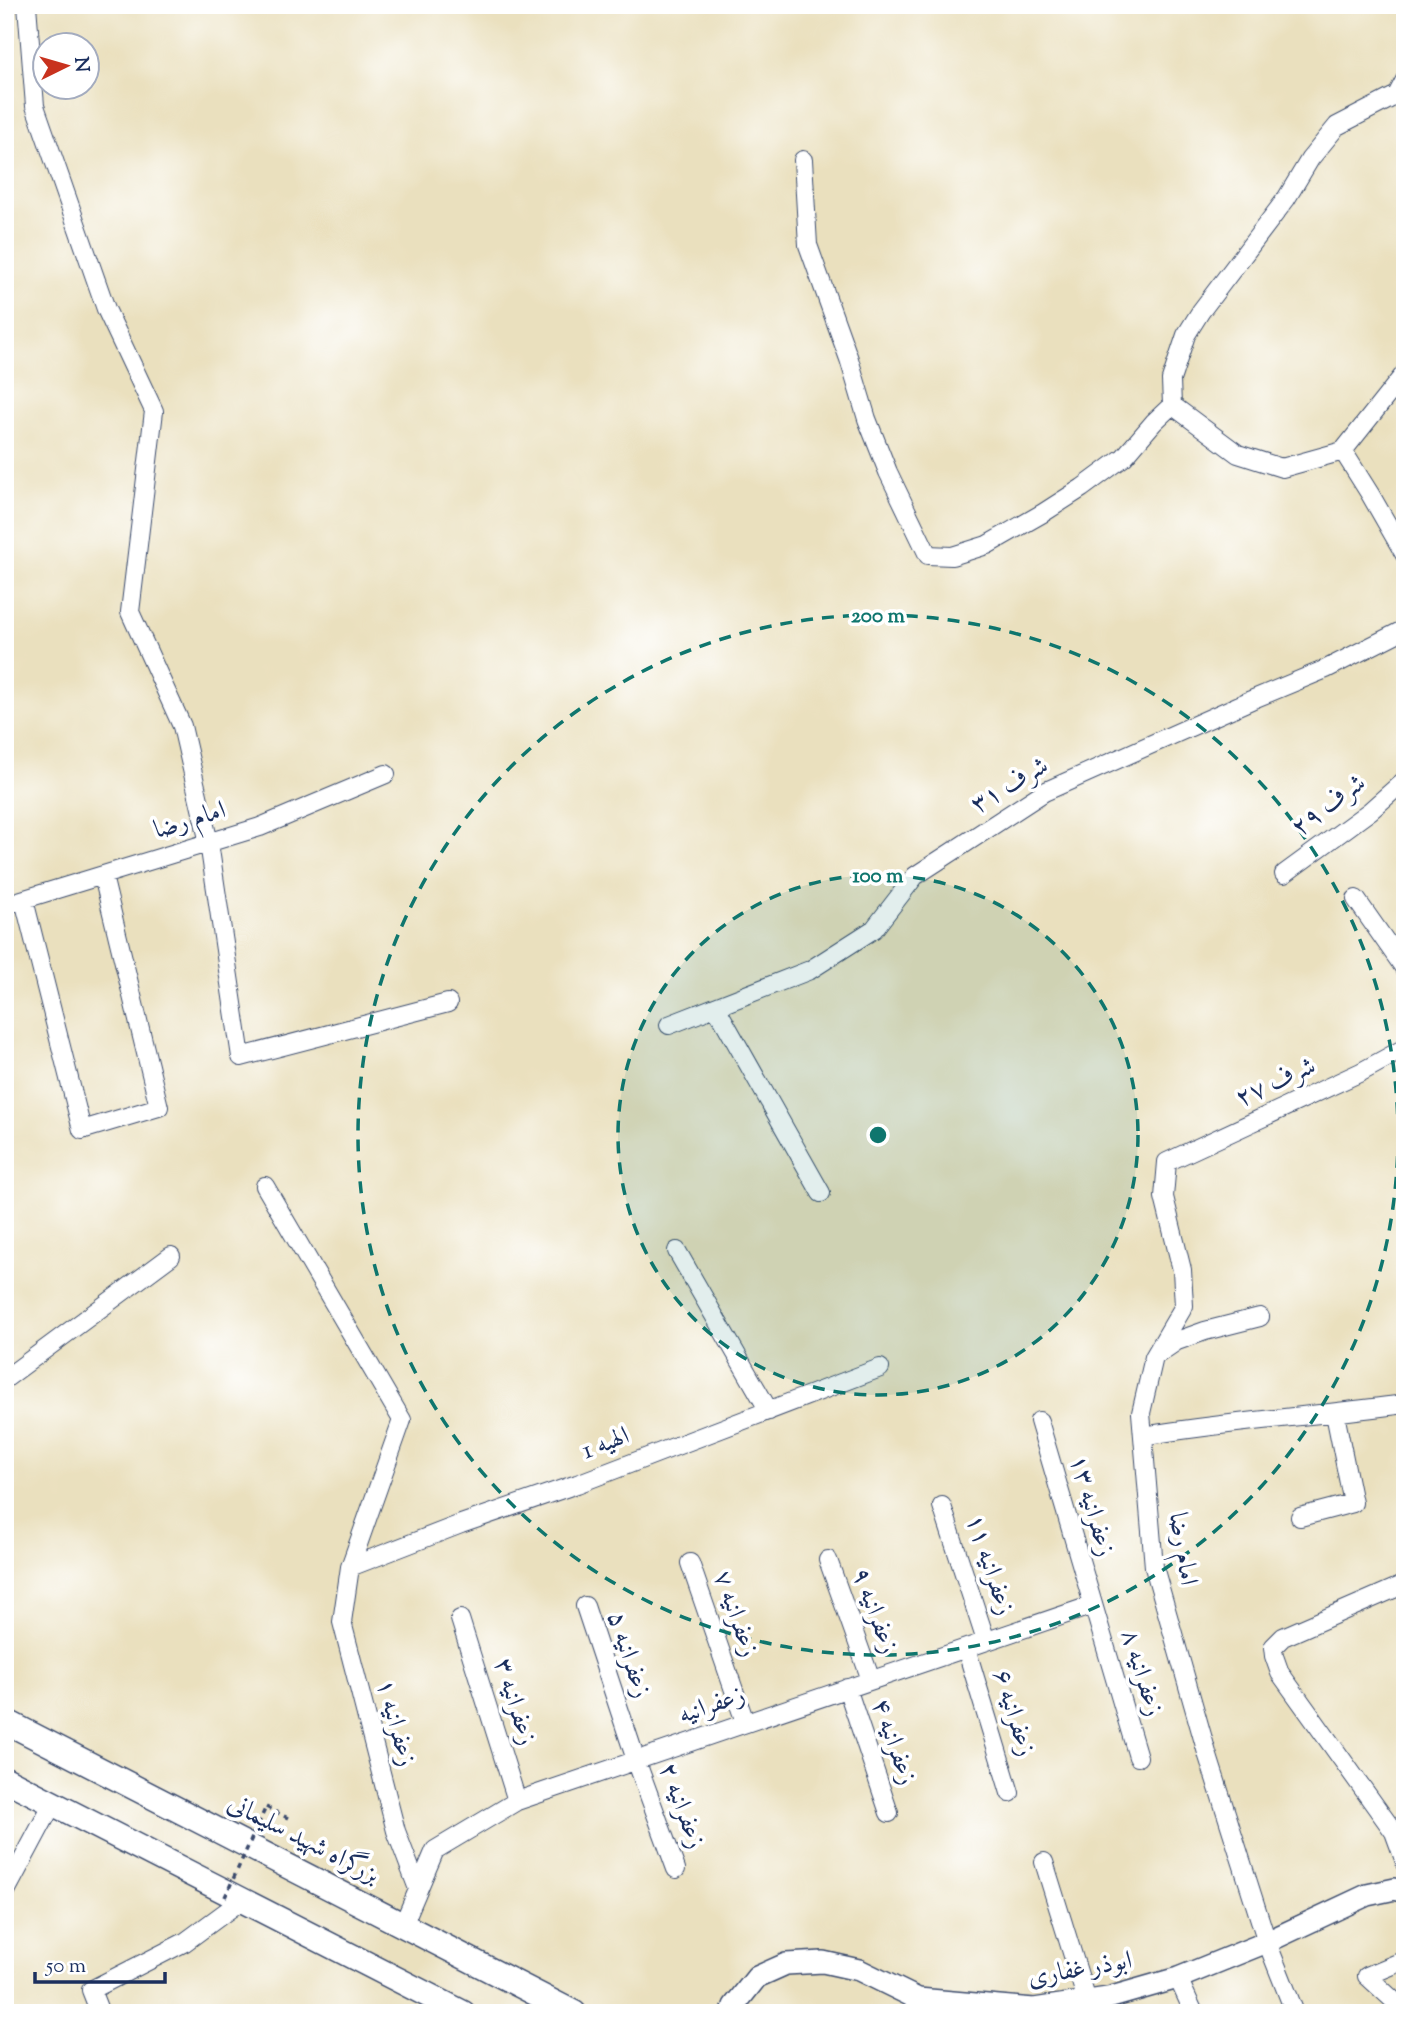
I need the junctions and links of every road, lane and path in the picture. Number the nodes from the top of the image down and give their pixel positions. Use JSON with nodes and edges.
{"nodes":[{"id":1,"x":27,"y":5,"type":"edge"},
{"id":2,"x":1405,"y":80,"type":"edge"},
{"id":3,"x":803,"y":160,"type":"dead end"},
{"id":4,"x":1405,"y":373,"type":"edge"},
{"id":5,"x":1172,"y":405,"type":"junction"},
{"id":6,"x":1343,"y":451,"type":"junction"},
{"id":7,"x":1405,"y":555,"type":"edge"},
{"id":8,"x":1405,"y":629,"type":"edge"},
{"id":9,"x":386,"y":774,"type":"dead end"},
{"id":10,"x":1405,"y":780,"type":"edge"},
{"id":11,"x":209,"y":843,"type":"junction"},
{"id":12,"x":1284,"y":874,"type":"dead end"},
{"id":13,"x":103,"y":876,"type":"junction"},
{"id":14,"x":1356,"y":899,"type":"dead end"},
{"id":15,"x":24,"y":900,"type":"junction"},
{"id":16,"x":5,"y":905,"type":"edge"},
{"id":17,"x":1405,"y":969,"type":"edge"},
{"id":18,"x":448,"y":1003,"type":"dead end"},
{"id":19,"x":716,"y":1007,"type":"junction"},
{"id":20,"x":669,"y":1025,"type":"dead end"},
{"id":21,"x":1405,"y":1048,"type":"edge"},
{"id":22,"x":1167,"y":1161,"type":"joint"},
{"id":23,"x":265,"y":1186,"type":"dead end"},
{"id":24,"x":821,"y":1193,"type":"dead end"},
{"id":25,"x":677,"y":1251,"type":"dead end"},
{"id":26,"x":171,"y":1256,"type":"dead end"},
{"id":27,"x":1260,"y":1317,"type":"dead end"},
{"id":28,"x":1154,"y":1357,"type":"junction"},
{"id":29,"x":880,"y":1368,"type":"dead end"},
{"id":30,"x":5,"y":1379,"type":"edge"},
{"id":31,"x":1405,"y":1404,"type":"edge"},
{"id":32,"x":769,"y":1411,"type":"junction"},
{"id":33,"x":1335,"y":1414,"type":"junction"},
{"id":34,"x":1039,"y":1421,"type":"dead end"},
{"id":35,"x":1143,"y":1436,"type":"junction"},
{"id":36,"x":942,"y":1506,"type":"dead end"},
{"id":37,"x":1300,"y":1517,"type":"dead end"},
{"id":38,"x":828,"y":1560,"type":"dead end"},
{"id":39,"x":690,"y":1563,"type":"dead end"},
{"id":40,"x":350,"y":1567,"type":"junction"},
{"id":41,"x":1405,"y":1584,"type":"edge"},
{"id":42,"x":1093,"y":1605,"type":"junction"},
{"id":43,"x":585,"y":1606,"type":"dead end"},
{"id":44,"x":460,"y":1619,"type":"dead end"},
{"id":45,"x":986,"y":1641,"type":"junction"},
{"id":46,"x":966,"y":1648,"type":"junction"},
{"id":47,"x":872,"y":1680,"type":"junction"},
{"id":48,"x":847,"y":1688,"type":"junction"},
{"id":49,"x":5,"y":1721,"type":"edge"},
{"id":50,"x":745,"y":1723,"type":"junction"},
{"id":51,"x":1138,"y":1757,"type":"dead end"},
{"id":52,"x":636,"y":1760,"type":"junction"},
{"id":53,"x":5,"y":1779,"type":"edge"},
{"id":54,"x":1010,"y":1793,"type":"dead end"},
{"id":55,"x":517,"y":1801,"type":"junction"},
{"id":56,"x":53,"y":1803,"type":"junction"},
{"id":57,"x":889,"y":1813,"type":"dead end"},
{"id":58,"x":288,"y":1818,"type":"dead end"},
{"id":59,"x":1044,"y":1862,"type":"dead end"},
{"id":60,"x":1405,"y":1862,"type":"edge"},
{"id":61,"x":676,"y":1869,"type":"dead end"},
{"id":62,"x":418,"y":1889,"type":"junction"},
{"id":63,"x":1405,"y":1892,"type":"edge"},
{"id":64,"x":5,"y":1893,"type":"edge"},
{"id":65,"x":233,"y":1898,"type":"junction"},
{"id":66,"x":403,"y":1925,"type":"junction"},
{"id":67,"x":1267,"y":1942,"type":"junction"},
{"id":68,"x":1405,"y":1960,"type":"edge"},
{"id":69,"x":1178,"y":1978,"type":"junction"},
{"id":70,"x":1103,"y":2004,"type":"edge"},
{"id":71,"x":949,"y":2007,"type":"edge"},
{"id":72,"x":1035,"y":2011,"type":"edge"},
{"id":73,"x":1405,"y":2011,"type":"edge"},
{"id":74,"x":100,"y":2013,"type":"edge"},
{"id":75,"x":463,"y":2013,"type":"edge"},
{"id":76,"x":574,"y":2013,"type":"edge"},
{"id":77,"x":732,"y":2013,"type":"edge"},
{"id":78,"x":1194,"y":2013,"type":"edge"},
{"id":79,"x":1295,"y":2013,"type":"edge"}],
"edges":[{"from":1,"to":11,"type":"street"},
{"from":2,"to":5,"type":"street"},
{"from":3,"to":5,"type":"street"},
{"from":4,"to":6,"type":"street"},
{"from":5,"to":6,"type":"street"},
{"from":6,"to":7,"type":"street"},
{"from":8,"to":19,"type":"street","name":"شرف ۳۱"},
{"from":9,"to":11,"type":"street","name":"امام رضا"},
{"from":10,"to":12,"type":"street","name":"شرف ۲۹"},
{"from":11,"to":13,"type":"street","name":"امام رضا"},
{"from":11,"to":18,"type":"street"},
{"from":13,"to":15,"type":"street","name":"امام رضا"},
{"from":13,"to":15,"type":"street"},
{"from":14,"to":17,"type":"street"},
{"from":15,"to":16,"type":"street","name":"امام رضا"},
{"from":19,"to":20,"type":"street","name":"شرف ۳۱"},
{"from":19,"to":24,"type":"street"},
{"from":21,"to":22,"type":"street","name":"شرف ۲۷"},
{"from":22,"to":28,"type":"street","name":"امام رضا"},
{"from":23,"to":40,"type":"street","name":"زعفرانیه ۱"},
{"from":25,"to":32,"type":"street"},
{"from":26,"to":30,"type":"street"},
{"from":27,"to":28,"type":"street"},
{"from":28,"to":35,"type":"street","name":"امام رضا"},
{"from":29,"to":32,"type":"street","name":"الهیه 1"},
{"from":31,"to":33,"type":"street"},
{"from":32,"to":40,"type":"street","name":"الهیه 1"},
{"from":33,"to":35,"type":"street"},
{"from":33,"to":37,"type":"street"},
{"from":34,"to":42,"type":"street","name":"زعفرانیه ۱۳"},
{"from":35,"to":67,"type":"street","name":"امام رضا"},
{"from":36,"to":45,"type":"street","name":"زعفرانیه ۱۱"},
{"from":38,"to":47,"type":"street","name":"زعفرانیه ۹"},
{"from":39,"to":50,"type":"street","name":"زعفرانیه ۷"},
{"from":40,"to":62,"type":"street","name":"زعفرانیه ۱"},
{"from":41,"to":60,"type":"street"},
{"from":42,"to":45,"type":"street","name":"زعفرانیه"},
{"from":42,"to":51,"type":"street","name":"زعفرانیه ۸"},
{"from":43,"to":52,"type":"street","name":"زعفرانیه ۵"},
{"from":44,"to":55,"type":"street","name":"زعفرانیه ۳"},
{"from":45,"to":46,"type":"street","name":"زعفرانیه"},
{"from":46,"to":47,"type":"street","name":"زعفرانیه"},
{"from":46,"to":54,"type":"street","name":"زعفرانیه ۶"},
{"from":47,"to":48,"type":"street","name":"زعفرانیه"},
{"from":48,"to":50,"type":"street","name":"زعفرانیه"},
{"from":48,"to":57,"type":"street","name":"زعفرانیه ۴"},
{"from":49,"to":66,"type":"highway","name":"بزرگراه شهید سلیمانی"},
{"from":50,"to":52,"type":"street","name":"زعفرانیه"},
{"from":52,"to":55,"type":"street","name":"زعفرانیه"},
{"from":52,"to":61,"type":"street","name":"زعفرانیه ۲"},
{"from":53,"to":56,"type":"highway"},
{"from":55,"to":62,"type":"street","name":"زعفرانیه"},
{"from":56,"to":64,"type":"street"},
{"from":56,"to":65,"type":"highway"},
{"from":58,"to":65,"type":"path","bridge":true},
{"from":59,"to":70,"type":"street"},
{"from":62,"to":66,"type":"street","name":"زعفرانیه"},
{"from":63,"to":67,"type":"main road","name":"ابوذر غفاری"},
{"from":65,"to":74,"type":"street"},
{"from":65,"to":75,"type":"highway"},
{"from":66,"to":76,"type":"highway","name":"بزرگراه شهید سلیمانی"},
{"from":67,"to":69,"type":"main road","name":"ابوذر غفاری"},
{"from":67,"to":79,"type":"street","name":"امام رضا"},
{"from":68,"to":73,"type":"street"},
{"from":69,"to":70,"type":"main road","name":"ابوذر غفاری"},
{"from":69,"to":78,"type":"street"},
{"from":70,"to":72,"type":"main road","name":"ابوذر غفاری"},
{"from":71,"to":72,"type":"main road","name":"ابوذر غفاری"},
{"from":71,"to":77,"type":"main road","name":"ابوذر غفاری"}]}
